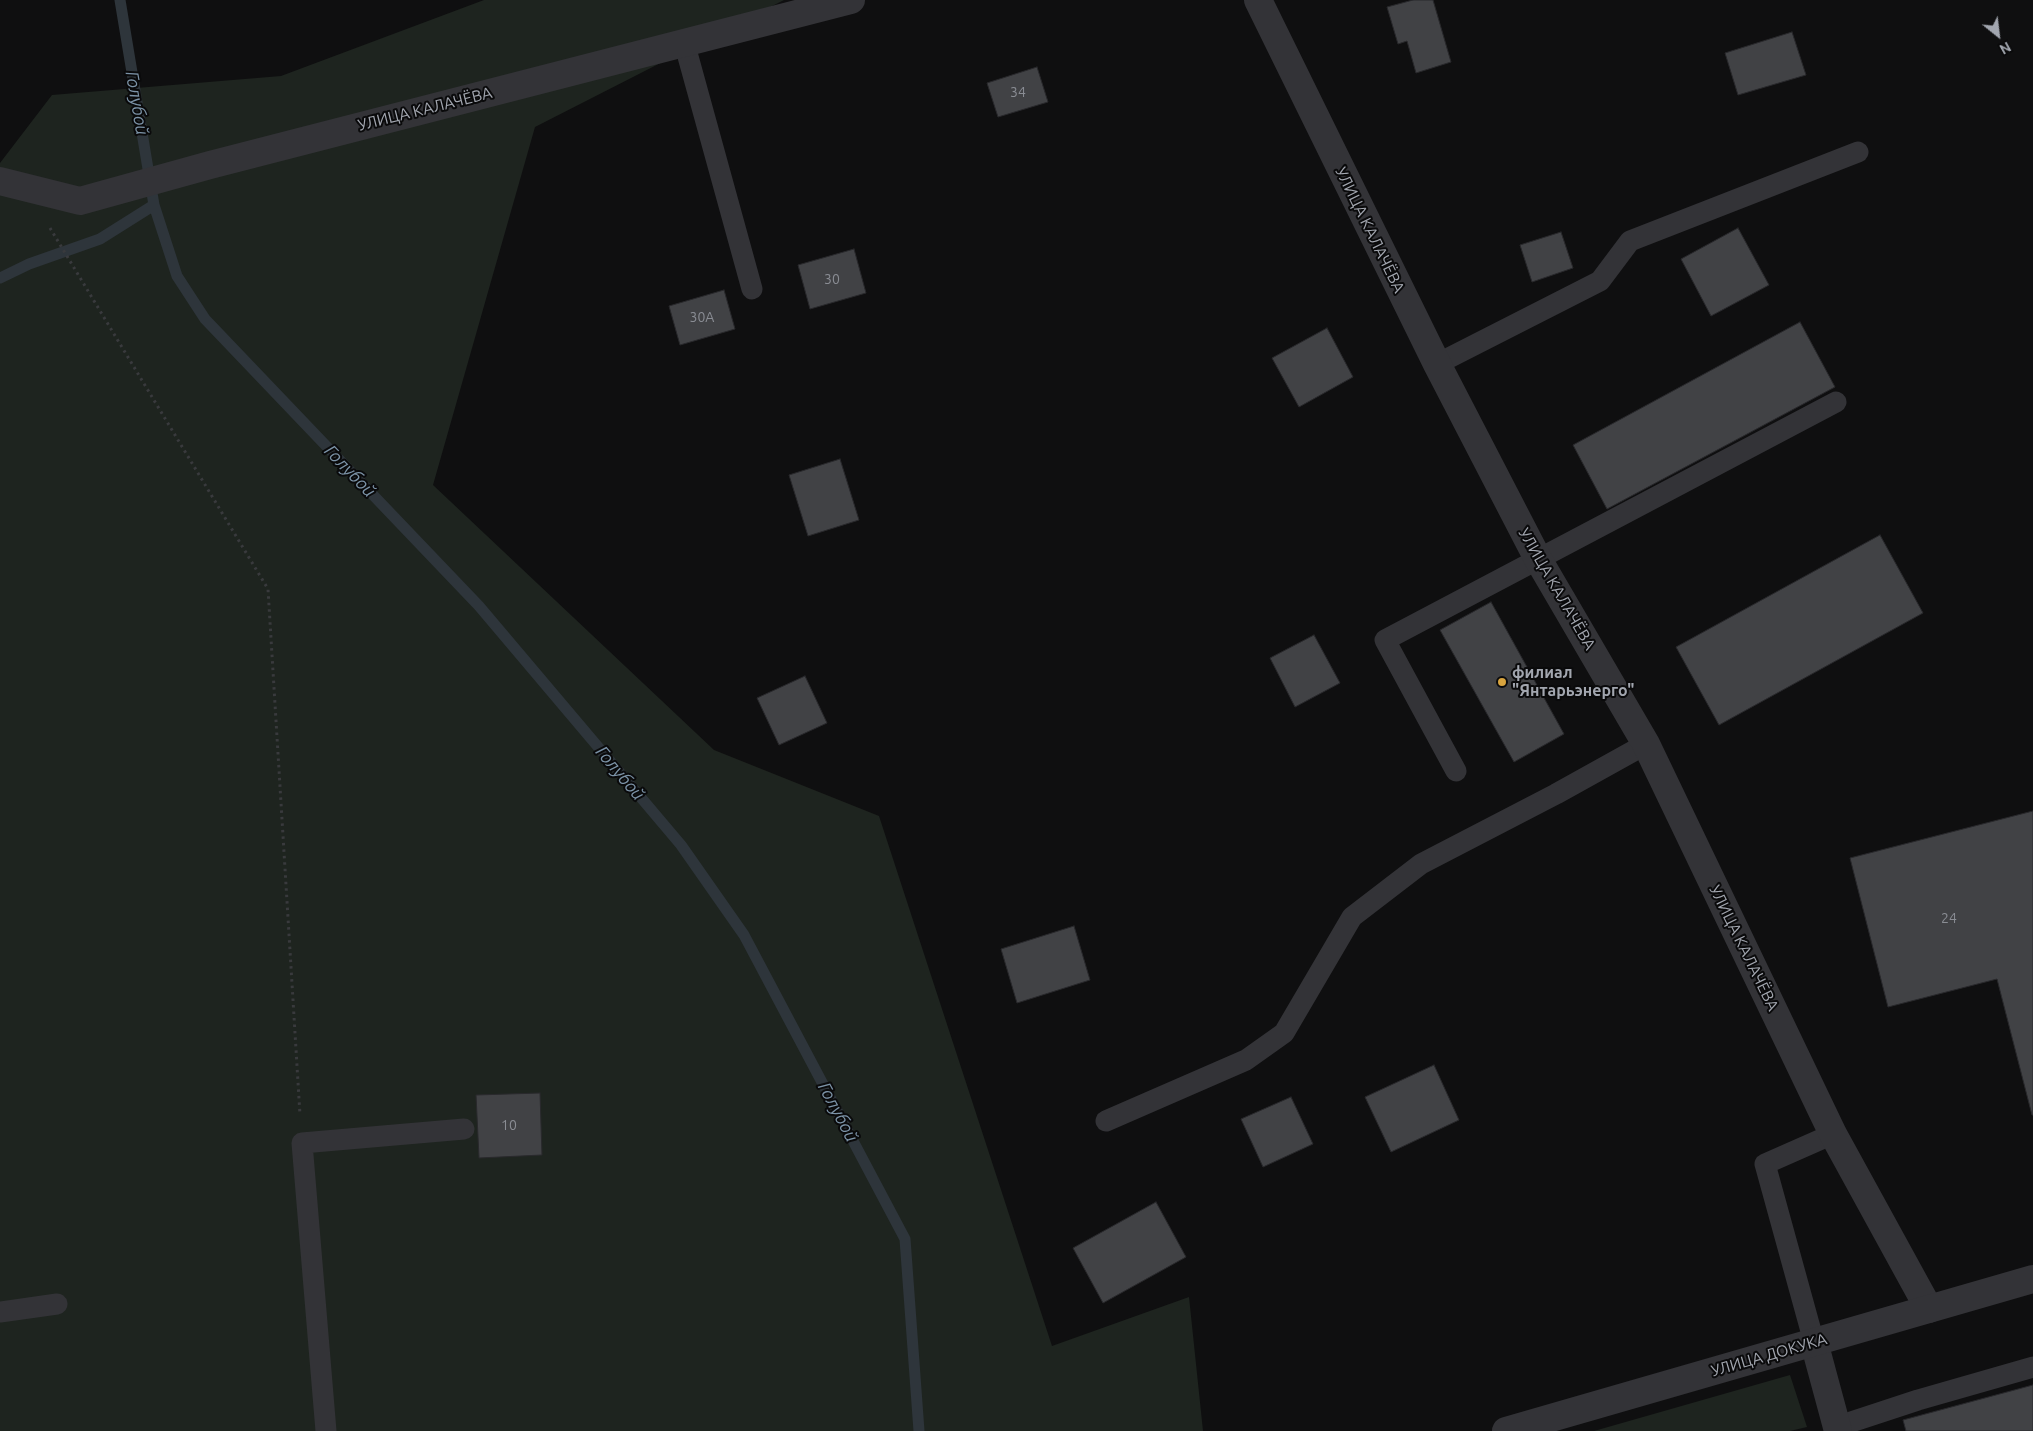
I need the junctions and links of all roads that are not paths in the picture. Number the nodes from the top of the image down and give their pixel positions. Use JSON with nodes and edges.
{"nodes":[{"id":1,"x":850,"y":0,"type":"edge"},
{"id":2,"x":1258,"y":0,"type":"edge"},
{"id":3,"x":684,"y":42,"type":"junction"},
{"id":4,"x":1858,"y":152,"type":"dead end"},
{"id":5,"x":13,"y":184,"type":"edge"},
{"id":6,"x":752,"y":289,"type":"dead end"},
{"id":7,"x":1437,"y":364,"type":"junction"},
{"id":8,"x":1836,"y":402,"type":"dead end"},
{"id":9,"x":1538,"y":559,"type":"junction"},
{"id":10,"x":1646,"y":744,"type":"junction"},
{"id":11,"x":1456,"y":771,"type":"dead end"},
{"id":12,"x":1106,"y":1121,"type":"dead end"},
{"id":13,"x":464,"y":1128,"type":"dead end"},
{"id":14,"x":1833,"y":1134,"type":"junction"},
{"id":15,"x":2033,"y":1280,"type":"edge"},
{"id":16,"x":57,"y":1304,"type":"dead end"},
{"id":17,"x":1929,"y":1309,"type":"junction"},
{"id":18,"x":0,"y":1312,"type":"edge"},
{"id":19,"x":1814,"y":1342,"type":"junction"},
{"id":20,"x":2033,"y":1367,"type":"edge"},
{"id":21,"x":1837,"y":1429,"type":"edge"},
{"id":22,"x":326,"y":1431,"type":"edge"},
{"id":23,"x":1506,"y":1431,"type":"edge"}],
"edges":[{"from":1,"to":3,"type":"street","name":"УЛИЦА КАЛАЧЁВА"},
{"from":2,"to":7,"type":"street","name":"УЛИЦА КАЛАЧЁВА"},
{"from":3,"to":5,"type":"street","name":"УЛИЦА КАЛАЧЁВА"},
{"from":3,"to":6,"type":"lane"},
{"from":4,"to":7,"type":"lane"},
{"from":7,"to":9,"type":"street","name":"УЛИЦА КАЛАЧЁВА"},
{"from":8,"to":9,"type":"lane"},
{"from":9,"to":10,"type":"street","name":"УЛИЦА КАЛАЧЁВА"},
{"from":9,"to":11,"type":"lane"},
{"from":10,"to":12,"type":"lane"},
{"from":10,"to":14,"type":"street","name":"УЛИЦА КАЛАЧЁВА"},
{"from":13,"to":22,"type":"lane"},
{"from":14,"to":17,"type":"street","name":"УЛИЦА КАЛАЧЁВА"},
{"from":14,"to":19,"type":"lane"},
{"from":15,"to":17,"type":"street","name":"УЛИЦА ДОКУКА"},
{"from":16,"to":18,"type":"lane"},
{"from":17,"to":19,"type":"street","name":"УЛИЦА ДОКУКА"},
{"from":19,"to":21,"type":"street"},
{"from":19,"to":23,"type":"street","name":"УЛИЦА ДОКУКА"},
{"from":20,"to":21,"type":"lane"}]}
